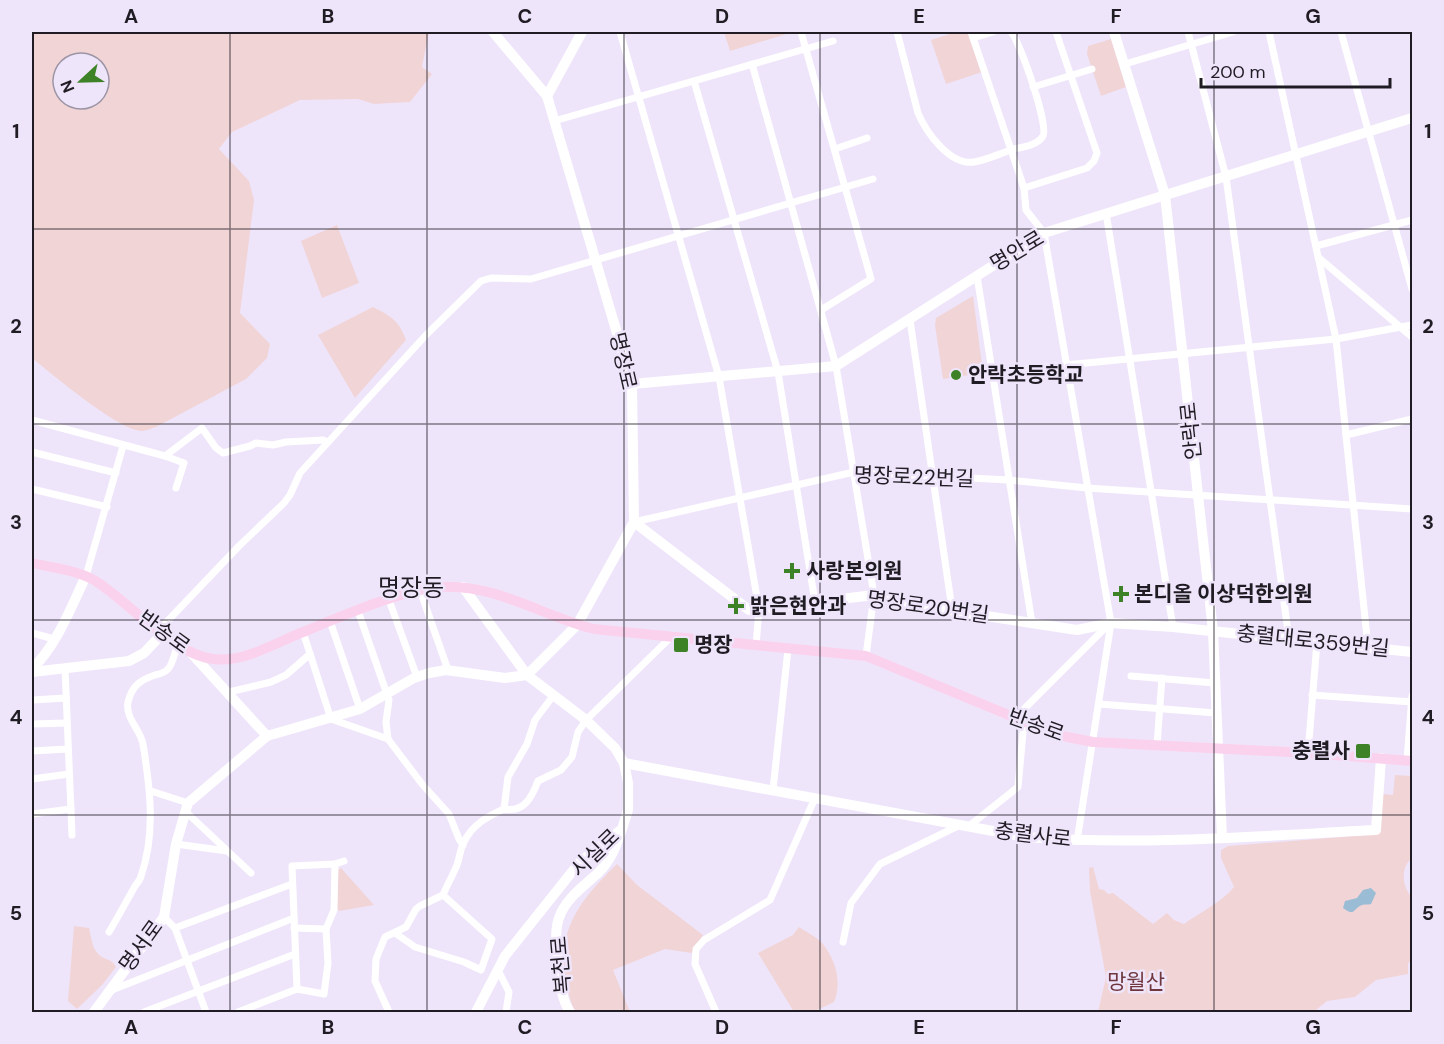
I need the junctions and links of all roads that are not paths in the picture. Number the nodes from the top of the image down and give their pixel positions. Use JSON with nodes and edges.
{"nodes":[{"id":1,"x":493,"y":32,"type":"edge"},
{"id":2,"x":582,"y":32,"type":"edge"},
{"id":3,"x":620,"y":32,"type":"edge"},
{"id":4,"x":801,"y":32,"type":"edge"},
{"id":5,"x":897,"y":32,"type":"edge"},
{"id":6,"x":993,"y":32,"type":"edge"},
{"id":7,"x":1011,"y":32,"type":"edge"},
{"id":8,"x":1056,"y":32,"type":"edge"},
{"id":9,"x":1114,"y":32,"type":"edge"},
{"id":10,"x":1188,"y":32,"type":"edge"},
{"id":11,"x":1233,"y":32,"type":"edge"},
{"id":12,"x":1269,"y":32,"type":"edge"},
{"id":13,"x":1341,"y":32,"type":"edge"},
{"id":14,"x":972,"y":35,"type":"edge"},
{"id":15,"x":833,"y":41,"type":"dead end"},
{"id":16,"x":1191,"y":44,"type":"junction"},
{"id":17,"x":806,"y":49,"type":"junction"},
{"id":18,"x":752,"y":64,"type":"junction"},
{"id":19,"x":1125,"y":64,"type":"junction"},
{"id":20,"x":1092,"y":69,"type":"dead end"},
{"id":21,"x":1070,"y":76,"type":"junction"},
{"id":22,"x":694,"y":81,"type":"junction"},
{"id":23,"x":1033,"y":87,"type":"junction"},
{"id":24,"x":547,"y":96,"type":"junction"},
{"id":25,"x":639,"y":97,"type":"junction"},
{"id":26,"x":1413,"y":118,"type":"edge"},
{"id":27,"x":554,"y":121,"type":"junction"},
{"id":28,"x":1367,"y":131,"type":"junction"},
{"id":29,"x":867,"y":138,"type":"dead end"},
{"id":30,"x":835,"y":149,"type":"junction"},
{"id":31,"x":1011,"y":150,"type":"junction"},
{"id":32,"x":1296,"y":154,"type":"junction"},
{"id":33,"x":1226,"y":177,"type":"junction"},
{"id":34,"x":873,"y":179,"type":"dead end"},
{"id":35,"x":845,"y":187,"type":"junction"},
{"id":36,"x":1024,"y":188,"type":"junction"},
{"id":37,"x":1165,"y":195,"type":"junction"},
{"id":38,"x":791,"y":203,"type":"junction"},
{"id":39,"x":1106,"y":213,"type":"junction"},
{"id":40,"x":734,"y":219,"type":"junction"},
{"id":41,"x":1413,"y":220,"type":"edge"},
{"id":42,"x":1394,"y":224,"type":"junction"},
{"id":43,"x":1044,"y":233,"type":"junction"},
{"id":44,"x":678,"y":236,"type":"junction"},
{"id":45,"x":1316,"y":246,"type":"junction"},
{"id":46,"x":1318,"y":258,"type":"junction"},
{"id":47,"x":595,"y":260,"type":"junction"},
{"id":48,"x":977,"y":276,"type":"junction"},
{"id":49,"x":1413,"y":289,"type":"edge"},
{"id":50,"x":821,"y":310,"type":"junction"},
{"id":51,"x":910,"y":320,"type":"junction"},
{"id":52,"x":1413,"y":325,"type":"edge"},
{"id":53,"x":1401,"y":327,"type":"junction"},
{"id":54,"x":1413,"y":338,"type":"edge"},
{"id":55,"x":1336,"y":339,"type":"junction"},
{"id":56,"x":1249,"y":348,"type":"junction"},
{"id":57,"x":1183,"y":354,"type":"junction"},
{"id":58,"x":1130,"y":359,"type":"junction"},
{"id":59,"x":1066,"y":365,"type":"junction"},
{"id":60,"x":836,"y":366,"type":"junction"},
{"id":61,"x":778,"y":372,"type":"junction"},
{"id":62,"x":992,"y":372,"type":"junction"},
{"id":63,"x":718,"y":377,"type":"junction"},
{"id":64,"x":632,"y":384,"type":"junction"},
{"id":65,"x":1413,"y":419,"type":"edge"},
{"id":66,"x":32,"y":420,"type":"edge"},
{"id":67,"x":1346,"y":435,"type":"junction"},
{"id":68,"x":328,"y":442,"type":"junction"},
{"id":69,"x":123,"y":446,"type":"junction"},
{"id":70,"x":32,"y":453,"type":"edge"},
{"id":71,"x":165,"y":456,"type":"junction"},
{"id":72,"x":854,"y":472,"type":"junction"},
{"id":73,"x":116,"y":473,"type":"junction"},
{"id":74,"x":933,"y":477,"type":"junction"},
{"id":75,"x":1009,"y":480,"type":"junction"},
{"id":76,"x":796,"y":485,"type":"junction"},
{"id":77,"x":176,"y":488,"type":"dead end"},
{"id":78,"x":1087,"y":488,"type":"junction"},
{"id":79,"x":32,"y":489,"type":"edge"},
{"id":80,"x":1151,"y":491,"type":"junction"},
{"id":81,"x":1198,"y":495,"type":"junction"},
{"id":82,"x":740,"y":498,"type":"junction"},
{"id":83,"x":1270,"y":499,"type":"junction"},
{"id":84,"x":1353,"y":505,"type":"junction"},
{"id":85,"x":107,"y":507,"type":"junction"},
{"id":86,"x":1413,"y":509,"type":"edge"},
{"id":87,"x":634,"y":522,"type":"junction"},
{"id":88,"x":32,"y":563,"type":"edge"},
{"id":89,"x":86,"y":576,"type":"junction"},
{"id":90,"x":463,"y":587,"type":"junction"},
{"id":91,"x":420,"y":590,"type":"junction"},
{"id":92,"x":874,"y":595,"type":"junction"},
{"id":93,"x":389,"y":600,"type":"junction"},
{"id":94,"x":815,"y":602,"type":"junction"},
{"id":95,"x":759,"y":609,"type":"junction"},
{"id":96,"x":952,"y":609,"type":"junction"},
{"id":97,"x":358,"y":611,"type":"junction"},
{"id":98,"x":330,"y":621,"type":"junction"},
{"id":99,"x":1111,"y":622,"type":"junction"},
{"id":100,"x":1032,"y":623,"type":"junction"},
{"id":101,"x":577,"y":625,"type":"junction"},
{"id":102,"x":1173,"y":627,"type":"junction"},
{"id":103,"x":1213,"y":631,"type":"junction"},
{"id":104,"x":303,"y":632,"type":"junction"},
{"id":105,"x":32,"y":633,"type":"edge"},
{"id":106,"x":160,"y":633,"type":"junction"},
{"id":107,"x":671,"y":637,"type":"junction"},
{"id":108,"x":54,"y":639,"type":"junction"},
{"id":109,"x":1289,"y":639,"type":"junction"},
{"id":110,"x":1317,"y":642,"type":"junction"},
{"id":111,"x":178,"y":644,"type":"junction"},
{"id":112,"x":756,"y":646,"type":"junction"},
{"id":113,"x":1368,"y":647,"type":"junction"},
{"id":114,"x":788,"y":649,"type":"junction"},
{"id":115,"x":1413,"y":652,"type":"edge"},
{"id":116,"x":192,"y":654,"type":"junction"},
{"id":117,"x":310,"y":654,"type":"junction"},
{"id":118,"x":866,"y":656,"type":"junction"},
{"id":119,"x":65,"y":668,"type":"junction"},
{"id":120,"x":32,"y":670,"type":"edge"},
{"id":121,"x":448,"y":670,"type":"junction"},
{"id":122,"x":527,"y":675,"type":"junction"},
{"id":123,"x":1131,"y":676,"type":"dead end"},
{"id":124,"x":417,"y":677,"type":"junction"},
{"id":125,"x":1162,"y":678,"type":"junction"},
{"id":126,"x":1215,"y":683,"type":"junction"},
{"id":127,"x":228,"y":692,"type":"junction"},
{"id":128,"x":387,"y":694,"type":"junction"},
{"id":129,"x":1312,"y":695,"type":"junction"},
{"id":130,"x":553,"y":696,"type":"junction"},
{"id":131,"x":1413,"y":696,"type":"edge"},
{"id":132,"x":66,"y":698,"type":"junction"},
{"id":133,"x":32,"y":700,"type":"edge"},
{"id":134,"x":1412,"y":702,"type":"edge"},
{"id":135,"x":1099,"y":704,"type":"junction"},
{"id":136,"x":360,"y":709,"type":"junction"},
{"id":137,"x":1160,"y":709,"type":"junction"},
{"id":138,"x":1216,"y":713,"type":"junction"},
{"id":139,"x":331,"y":718,"type":"junction"},
{"id":140,"x":586,"y":720,"type":"junction"},
{"id":141,"x":1019,"y":720,"type":"junction"},
{"id":142,"x":67,"y":723,"type":"junction"},
{"id":143,"x":32,"y":724,"type":"edge"},
{"id":144,"x":267,"y":736,"type":"junction"},
{"id":145,"x":388,"y":740,"type":"junction"},
{"id":146,"x":1093,"y":742,"type":"junction"},
{"id":147,"x":1157,"y":745,"type":"junction"},
{"id":148,"x":1217,"y":748,"type":"junction"},
{"id":149,"x":68,"y":749,"type":"junction"},
{"id":150,"x":32,"y":751,"type":"edge"},
{"id":151,"x":1308,"y":753,"type":"junction"},
{"id":152,"x":1382,"y":758,"type":"junction"},
{"id":153,"x":1410,"y":761,"type":"edge"},
{"id":154,"x":624,"y":763,"type":"junction"},
{"id":155,"x":69,"y":774,"type":"junction"},
{"id":156,"x":32,"y":779,"type":"edge"},
{"id":157,"x":773,"y":790,"type":"junction"},
{"id":158,"x":151,"y":791,"type":"junction"},
{"id":159,"x":815,"y":798,"type":"junction"},
{"id":160,"x":186,"y":807,"type":"junction"},
{"id":161,"x":71,"y":809,"type":"junction"},
{"id":162,"x":504,"y":809,"type":"junction"},
{"id":163,"x":32,"y":814,"type":"edge"},
{"id":164,"x":965,"y":825,"type":"junction"},
{"id":165,"x":622,"y":829,"type":"junction"},
{"id":166,"x":72,"y":836,"type":"dead end"},
{"id":167,"x":1222,"y":838,"type":"junction"},
{"id":168,"x":1077,"y":841,"type":"junction"},
{"id":169,"x":176,"y":844,"type":"junction"},
{"id":170,"x":463,"y":845,"type":"junction"},
{"id":171,"x":228,"y":851,"type":"junction"},
{"id":172,"x":344,"y":861,"type":"dead end"},
{"id":173,"x":335,"y":864,"type":"junction"},
{"id":174,"x":251,"y":873,"type":"dead end"},
{"id":175,"x":292,"y":884,"type":"junction"},
{"id":176,"x":443,"y":896,"type":"junction"},
{"id":177,"x":164,"y":917,"type":"junction"},
{"id":178,"x":294,"y":918,"type":"junction"},
{"id":179,"x":175,"y":928,"type":"junction"},
{"id":180,"x":294,"y":928,"type":"junction"},
{"id":181,"x":326,"y":929,"type":"junction"},
{"id":182,"x":109,"y":932,"type":"dead end"},
{"id":183,"x":394,"y":933,"type":"junction"},
{"id":184,"x":843,"y":942,"type":"dead end"},
{"id":185,"x":296,"y":954,"type":"junction"},
{"id":186,"x":186,"y":960,"type":"junction"},
{"id":187,"x":498,"y":970,"type":"junction"},
{"id":188,"x":297,"y":988,"type":"junction"},
{"id":189,"x":108,"y":991,"type":"junction"},
{"id":190,"x":198,"y":992,"type":"junction"},
{"id":191,"x":94,"y":1012,"type":"edge"},
{"id":192,"x":144,"y":1012,"type":"edge"},
{"id":193,"x":206,"y":1012,"type":"edge"},
{"id":194,"x":238,"y":1012,"type":"edge"},
{"id":195,"x":389,"y":1012,"type":"edge"},
{"id":196,"x":476,"y":1012,"type":"edge"},
{"id":197,"x":506,"y":1012,"type":"edge"},
{"id":198,"x":570,"y":1012,"type":"edge"},
{"id":199,"x":716,"y":1012,"type":"edge"}],
"edges":[{"from":1,"to":24,"type":"main road"},
{"from":2,"to":24,"type":"main road"},
{"from":3,"to":25,"type":"street"},
{"from":4,"to":17,"type":"street"},
{"from":5,"to":31,"type":"street"},
{"from":6,"to":14,"type":"street"},
{"from":7,"to":23,"type":"street"},
{"from":8,"to":21,"type":"street"},
{"from":9,"to":19,"type":"main road","name":"안락로"},
{"from":10,"to":16,"type":"street"},
{"from":11,"to":16,"type":"street"},
{"from":12,"to":32,"type":"street"},
{"from":13,"to":28,"type":"street"},
{"from":14,"to":31,"type":"street"},
{"from":15,"to":17,"type":"street"},
{"from":16,"to":19,"type":"street"},
{"from":16,"to":33,"type":"street"},
{"from":17,"to":18,"type":"street"},
{"from":17,"to":30,"type":"street"},
{"from":18,"to":22,"type":"street"},
{"from":18,"to":38,"type":"street"},
{"from":19,"to":37,"type":"main road","name":"안락로"},
{"from":20,"to":21,"type":"street"},
{"from":21,"to":23,"type":"street"},
{"from":21,"to":36,"type":"street"},
{"from":22,"to":25,"type":"street"},
{"from":22,"to":40,"type":"street"},
{"from":23,"to":31,"type":"street"},
{"from":24,"to":27,"type":"main road","name":"명장로"},
{"from":25,"to":27,"type":"street"},
{"from":25,"to":44,"type":"street"},
{"from":26,"to":28,"type":"main road","name":"명안로"},
{"from":27,"to":47,"type":"main road","name":"명장로"},
{"from":28,"to":32,"type":"main road","name":"명안로"},
{"from":28,"to":42,"type":"street"},
{"from":29,"to":30,"type":"street"},
{"from":30,"to":35,"type":"street"},
{"from":31,"to":36,"type":"street"},
{"from":32,"to":33,"type":"main road","name":"명안로"},
{"from":32,"to":45,"type":"street"},
{"from":33,"to":37,"type":"main road","name":"명안로"},
{"from":33,"to":56,"type":"street"},
{"from":34,"to":35,"type":"street"},
{"from":35,"to":38,"type":"street"},
{"from":35,"to":50,"type":"street"},
{"from":36,"to":43,"type":"street"},
{"from":37,"to":39,"type":"main road","name":"명안로"},
{"from":37,"to":57,"type":"main road","name":"안락로"},
{"from":38,"to":40,"type":"street"},
{"from":38,"to":50,"type":"street"},
{"from":39,"to":43,"type":"main road","name":"명안로"},
{"from":39,"to":58,"type":"street"},
{"from":40,"to":44,"type":"street"},
{"from":40,"to":61,"type":"street"},
{"from":41,"to":42,"type":"street"},
{"from":42,"to":45,"type":"street"},
{"from":42,"to":49,"type":"street"},
{"from":43,"to":48,"type":"main road","name":"명안로"},
{"from":43,"to":59,"type":"street"},
{"from":44,"to":47,"type":"street"},
{"from":44,"to":63,"type":"street"},
{"from":45,"to":46,"type":"street"},
{"from":46,"to":53,"type":"street"},
{"from":46,"to":55,"type":"street"},
{"from":47,"to":64,"type":"main road","name":"명장로"},
{"from":47,"to":68,"type":"street"},
{"from":48,"to":51,"type":"main road","name":"명안로"},
{"from":48,"to":62,"type":"street"},
{"from":50,"to":60,"type":"street"},
{"from":51,"to":60,"type":"main road","name":"명안로"},
{"from":51,"to":74,"type":"street"},
{"from":52,"to":53,"type":"street"},
{"from":53,"to":54,"type":"street"},
{"from":53,"to":55,"type":"street"},
{"from":55,"to":56,"type":"street"},
{"from":55,"to":67,"type":"street"},
{"from":56,"to":57,"type":"street"},
{"from":56,"to":83,"type":"street"},
{"from":57,"to":58,"type":"street"},
{"from":57,"to":81,"type":"main road","name":"안락로"},
{"from":58,"to":59,"type":"street"},
{"from":58,"to":80,"type":"street"},
{"from":59,"to":62,"type":"street"},
{"from":59,"to":78,"type":"street"},
{"from":60,"to":61,"type":"main road","name":"명안로"},
{"from":60,"to":72,"type":"street"},
{"from":61,"to":63,"type":"main road","name":"명안로"},
{"from":61,"to":76,"type":"street"},
{"from":62,"to":75,"type":"street"},
{"from":63,"to":64,"type":"main road","name":"명안로"},
{"from":63,"to":82,"type":"street"},
{"from":64,"to":87,"type":"main road","name":"명장로"},
{"from":65,"to":67,"type":"street"},
{"from":66,"to":69,"type":"street"},
{"from":67,"to":84,"type":"street"},
{"from":68,"to":71,"type":"street"},
{"from":68,"to":106,"type":"street"},
{"from":69,"to":71,"type":"street"},
{"from":69,"to":73,"type":"street"},
{"from":70,"to":73,"type":"street"},
{"from":71,"to":77,"type":"street"},
{"from":72,"to":74,"type":"street","name":"명장로22번길"},
{"from":72,"to":76,"type":"street","name":"명장로22번길"},
{"from":72,"to":92,"type":"street"},
{"from":73,"to":85,"type":"street"},
{"from":74,"to":75,"type":"street","name":"명장로22번길"},
{"from":74,"to":96,"type":"street"},
{"from":75,"to":78,"type":"street","name":"명장로22번길"},
{"from":75,"to":100,"type":"street"},
{"from":76,"to":82,"type":"street","name":"명장로22번길"},
{"from":76,"to":94,"type":"street"},
{"from":78,"to":80,"type":"street","name":"명장로22번길"},
{"from":78,"to":99,"type":"street"},
{"from":79,"to":85,"type":"street"},
{"from":80,"to":81,"type":"street","name":"명장로22번길"},
{"from":80,"to":102,"type":"street"},
{"from":81,"to":83,"type":"street","name":"명장로22번길"},
{"from":81,"to":103,"type":"main road","name":"안락로"},
{"from":82,"to":87,"type":"street","name":"명장로22번길"},
{"from":82,"to":95,"type":"street"},
{"from":83,"to":84,"type":"street","name":"명장로22번길"},
{"from":83,"to":109,"type":"street"},
{"from":84,"to":86,"type":"street","name":"명장로22번길"},
{"from":84,"to":113,"type":"street"},
{"from":85,"to":89,"type":"street"},
{"from":87,"to":95,"type":"main road"},
{"from":87,"to":101,"type":"main road","name":"명장로"},
{"from":88,"to":89,"type":"main road","name":"반송로"},
{"from":89,"to":106,"type":"main road","name":"반송로"},
{"from":89,"to":108,"type":"main road"},
{"from":90,"to":91,"type":"main road","name":"반송로"},
{"from":90,"to":101,"type":"main road","name":"반송로"},
{"from":90,"to":122,"type":"main road","name":"시실로"},
{"from":91,"to":93,"type":"main road","name":"반송로"},
{"from":91,"to":121,"type":"street"},
{"from":92,"to":94,"type":"main road","name":"명장로20번길"},
{"from":92,"to":96,"type":"main road","name":"명장로20번길"},
{"from":92,"to":118,"type":"street"},
{"from":93,"to":97,"type":"main road","name":"반송로"},
{"from":93,"to":124,"type":"street"},
{"from":94,"to":95,"type":"main road","name":"명장로20번길"},
{"from":95,"to":112,"type":"street"},
{"from":96,"to":100,"type":"main road","name":"명장로20번길"},
{"from":97,"to":98,"type":"main road","name":"반송로"},
{"from":97,"to":128,"type":"street"},
{"from":98,"to":104,"type":"main road","name":"반송로"},
{"from":98,"to":136,"type":"street"},
{"from":99,"to":100,"type":"main road","name":"명장로20번길"},
{"from":99,"to":102,"type":"main road","name":"명장로20번길"},
{"from":99,"to":135,"type":"street"},
{"from":99,"to":141,"type":"street"},
{"from":101,"to":107,"type":"main road","name":"반송로"},
{"from":101,"to":122,"type":"main road","name":"명장로"},
{"from":102,"to":103,"type":"main road","name":"명장로20번길"},
{"from":103,"to":109,"type":"main road","name":"충렬대로359번길"},
{"from":103,"to":126,"type":"main road","name":"안락로"},
{"from":104,"to":116,"type":"main road","name":"반송로"},
{"from":104,"to":117,"type":"street"},
{"from":105,"to":108,"type":"street"},
{"from":106,"to":111,"type":"main road","name":"반송로"},
{"from":106,"to":119,"type":"main road"},
{"from":107,"to":112,"type":"main road","name":"반송로"},
{"from":107,"to":140,"type":"street"},
{"from":108,"to":120,"type":"main road"},
{"from":109,"to":110,"type":"main road","name":"충렬대로359번길"},
{"from":110,"to":113,"type":"main road","name":"충렬대로359번길"},
{"from":110,"to":129,"type":"street"},
{"from":111,"to":116,"type":"main road","name":"반송로"},
{"from":111,"to":158,"type":"street"},
{"from":112,"to":114,"type":"main road","name":"반송로"},
{"from":113,"to":115,"type":"main road","name":"충렬대로359번길"},
{"from":114,"to":118,"type":"main road","name":"반송로"},
{"from":114,"to":157,"type":"street"},
{"from":116,"to":127,"type":"main road"},
{"from":117,"to":127,"type":"street"},
{"from":117,"to":139,"type":"street"},
{"from":118,"to":141,"type":"main road","name":"반송로"},
{"from":119,"to":120,"type":"main road"},
{"from":119,"to":132,"type":"street"},
{"from":121,"to":122,"type":"main road"},
{"from":121,"to":124,"type":"main road"},
{"from":122,"to":130,"type":"main road","name":"시실로"},
{"from":123,"to":125,"type":"street"},
{"from":124,"to":128,"type":"main road"},
{"from":125,"to":126,"type":"street"},
{"from":125,"to":137,"type":"street"},
{"from":126,"to":138,"type":"main road","name":"안락로"},
{"from":127,"to":144,"type":"main road"},
{"from":128,"to":136,"type":"main road"},
{"from":128,"to":145,"type":"street"},
{"from":129,"to":134,"type":"street"},
{"from":129,"to":151,"type":"street"},
{"from":130,"to":140,"type":"main road","name":"시실로"},
{"from":130,"to":162,"type":"street"},
{"from":131,"to":134,"type":"street"},
{"from":132,"to":133,"type":"street"},
{"from":132,"to":142,"type":"street"},
{"from":134,"to":153,"type":"street"},
{"from":135,"to":137,"type":"street"},
{"from":135,"to":146,"type":"street"},
{"from":136,"to":139,"type":"main road"},
{"from":137,"to":138,"type":"street"},
{"from":137,"to":147,"type":"street"},
{"from":138,"to":148,"type":"main road","name":"안락로"},
{"from":139,"to":144,"type":"main road"},
{"from":139,"to":145,"type":"street"},
{"from":140,"to":154,"type":"main road","name":"시실로"},
{"from":140,"to":162,"type":"street"},
{"from":141,"to":146,"type":"main road","name":"반송로"},
{"from":141,"to":164,"type":"street"},
{"from":142,"to":143,"type":"street"},
{"from":142,"to":149,"type":"street"},
{"from":144,"to":160,"type":"main road"},
{"from":145,"to":170,"type":"street"},
{"from":146,"to":147,"type":"main road","name":"반송로"},
{"from":146,"to":168,"type":"street"},
{"from":147,"to":148,"type":"main road","name":"반송로"},
{"from":148,"to":151,"type":"main road","name":"반송로"},
{"from":148,"to":167,"type":"main road","name":"안락로"},
{"from":149,"to":150,"type":"street"},
{"from":149,"to":155,"type":"street"},
{"from":151,"to":152,"type":"main road","name":"반송로"},
{"from":152,"to":153,"type":"main road","name":"반송로"},
{"from":152,"to":167,"type":"main road","name":"충렬사로"},
{"from":154,"to":157,"type":"main road","name":"충렬사로"},
{"from":154,"to":165,"type":"main road","name":"시실로"},
{"from":155,"to":156,"type":"street"},
{"from":155,"to":161,"type":"street"},
{"from":157,"to":159,"type":"main road","name":"충렬사로"},
{"from":158,"to":160,"type":"street"},
{"from":158,"to":182,"type":"street"},
{"from":159,"to":164,"type":"main road","name":"충렬사로"},
{"from":159,"to":199,"type":"street"},
{"from":160,"to":169,"type":"main road","name":"명서로"},
{"from":160,"to":171,"type":"street"},
{"from":161,"to":163,"type":"street"},
{"from":161,"to":166,"type":"street"},
{"from":162,"to":170,"type":"street"},
{"from":164,"to":168,"type":"main road","name":"충렬사로"},
{"from":164,"to":184,"type":"street"},
{"from":165,"to":187,"type":"main road","name":"시실로"},
{"from":165,"to":198,"type":"main road","name":"복천로"},
{"from":167,"to":168,"type":"main road","name":"충렬사로"},
{"from":169,"to":171,"type":"street"},
{"from":169,"to":177,"type":"main road","name":"명서로"},
{"from":170,"to":176,"type":"street"},
{"from":171,"to":174,"type":"street"},
{"from":172,"to":173,"type":"street"},
{"from":173,"to":175,"type":"street"},
{"from":173,"to":181,"type":"street"},
{"from":175,"to":178,"type":"street"},
{"from":175,"to":179,"type":"street"},
{"from":176,"to":183,"type":"street"},
{"from":176,"to":183,"type":"street"},
{"from":177,"to":179,"type":"street"},
{"from":177,"to":189,"type":"main road","name":"명서로"},
{"from":178,"to":180,"type":"street"},
{"from":178,"to":186,"type":"street"},
{"from":179,"to":186,"type":"street"},
{"from":180,"to":181,"type":"street"},
{"from":180,"to":185,"type":"street"},
{"from":181,"to":188,"type":"street"},
{"from":183,"to":195,"type":"street"},
{"from":185,"to":188,"type":"street"},
{"from":185,"to":190,"type":"street"},
{"from":186,"to":189,"type":"street"},
{"from":186,"to":190,"type":"street"},
{"from":187,"to":196,"type":"main road","name":"시실로"},
{"from":187,"to":197,"type":"street"},
{"from":188,"to":194,"type":"street"},
{"from":189,"to":191,"type":"main road","name":"명서로"},
{"from":190,"to":192,"type":"street"},
{"from":190,"to":193,"type":"street"}]}
